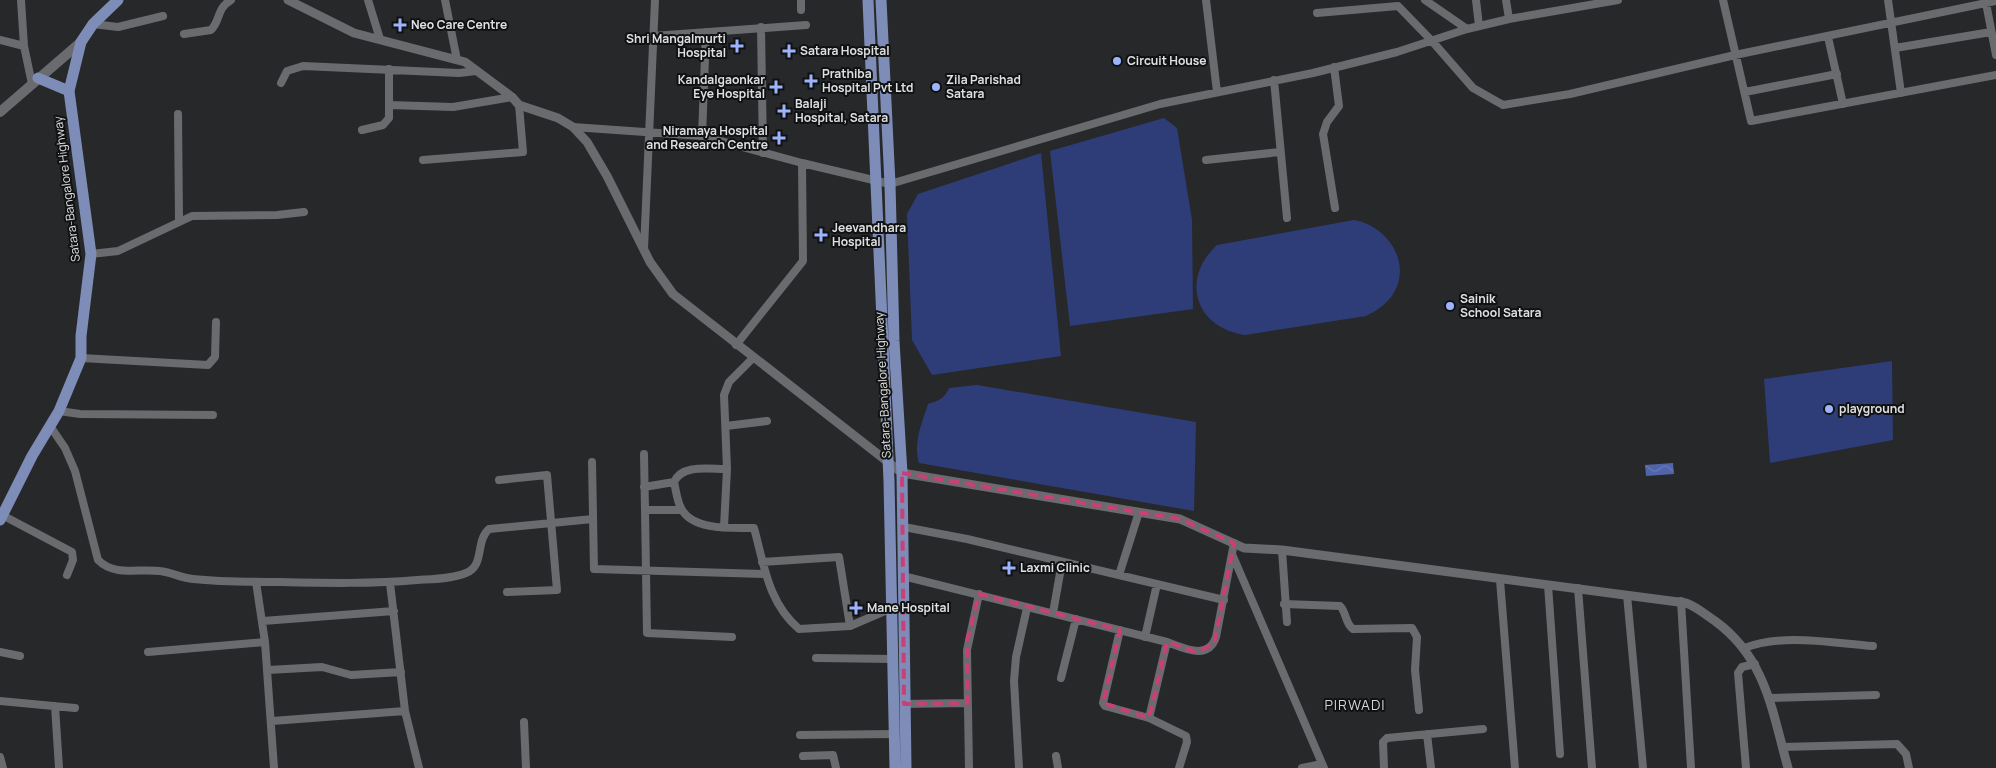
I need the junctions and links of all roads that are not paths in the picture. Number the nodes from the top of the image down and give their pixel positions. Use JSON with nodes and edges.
{"nodes":[{"id":1,"x":21,"y":0,"type":"edge"},
{"id":2,"x":118,"y":0,"type":"edge"},
{"id":3,"x":231,"y":0,"type":"edge"},
{"id":4,"x":288,"y":0,"type":"edge"},
{"id":5,"x":368,"y":0,"type":"edge"},
{"id":6,"x":445,"y":0,"type":"edge"},
{"id":7,"x":655,"y":0,"type":"edge"},
{"id":8,"x":801,"y":0,"type":"edge"},
{"id":9,"x":868,"y":0,"type":"edge"},
{"id":10,"x":881,"y":0,"type":"edge"},
{"id":11,"x":1206,"y":0,"type":"edge"},
{"id":12,"x":1425,"y":0,"type":"edge"},
{"id":13,"x":1476,"y":0,"type":"edge"},
{"id":14,"x":1506,"y":0,"type":"edge"},
{"id":15,"x":1618,"y":0,"type":"edge"},
{"id":16,"x":1723,"y":0,"type":"edge"},
{"id":17,"x":1888,"y":0,"type":"edge"},
{"id":18,"x":1996,"y":1,"type":"edge"},
{"id":19,"x":1986,"y":3,"type":"junction"},
{"id":20,"x":801,"y":10,"type":"dead end"},
{"id":21,"x":1317,"y":13,"type":"dead end"},
{"id":22,"x":162,"y":16,"type":"dead end"},
{"id":23,"x":1509,"y":19,"type":"junction"},
{"id":24,"x":1892,"y":22,"type":"junction"},
{"id":25,"x":93,"y":24,"type":"junction"},
{"id":26,"x":806,"y":25,"type":"dead end"},
{"id":27,"x":1479,"y":26,"type":"junction"},
{"id":28,"x":760,"y":27,"type":"junction"},
{"id":29,"x":1467,"y":29,"type":"junction"},
{"id":30,"x":706,"y":32,"type":"junction"},
{"id":31,"x":1992,"y":32,"type":"junction"},
{"id":32,"x":184,"y":34,"type":"dead end"},
{"id":33,"x":652,"y":36,"type":"junction"},
{"id":34,"x":1828,"y":37,"type":"junction"},
{"id":35,"x":380,"y":39,"type":"junction"},
{"id":36,"x":0,"y":40,"type":"edge"},
{"id":37,"x":1432,"y":41,"type":"junction"},
{"id":38,"x":81,"y":42,"type":"junction"},
{"id":39,"x":24,"y":46,"type":"junction"},
{"id":40,"x":1895,"y":48,"type":"junction"},
{"id":41,"x":1735,"y":55,"type":"junction"},
{"id":42,"x":1996,"y":55,"type":"edge"},
{"id":43,"x":457,"y":60,"type":"junction"},
{"id":44,"x":1334,"y":67,"type":"junction"},
{"id":45,"x":389,"y":69,"type":"junction"},
{"id":46,"x":476,"y":70,"type":"junction"},
{"id":47,"x":1837,"y":74,"type":"junction"},
{"id":48,"x":1996,"y":75,"type":"edge"},
{"id":49,"x":1274,"y":80,"type":"junction"},
{"id":50,"x":35,"y":81,"type":"junction"},
{"id":51,"x":281,"y":83,"type":"dead end"},
{"id":52,"x":69,"y":91,"type":"junction"},
{"id":53,"x":1217,"y":92,"type":"junction"},
{"id":54,"x":1745,"y":92,"type":"junction"},
{"id":55,"x":1901,"y":93,"type":"junction"},
{"id":56,"x":512,"y":97,"type":"junction"},
{"id":57,"x":1844,"y":104,"type":"junction"},
{"id":58,"x":389,"y":105,"type":"junction"},
{"id":59,"x":519,"y":105,"type":"junction"},
{"id":60,"x":0,"y":112,"type":"edge"},
{"id":61,"x":178,"y":114,"type":"dead end"},
{"id":62,"x":573,"y":127,"type":"junction"},
{"id":63,"x":362,"y":130,"type":"dead end"},
{"id":64,"x":649,"y":133,"type":"junction"},
{"id":65,"x":702,"y":136,"type":"junction"},
{"id":66,"x":763,"y":152,"type":"junction"},
{"id":67,"x":1280,"y":152,"type":"junction"},
{"id":68,"x":423,"y":160,"type":"dead end"},
{"id":69,"x":1206,"y":160,"type":"dead end"},
{"id":70,"x":802,"y":163,"type":"junction"},
{"id":71,"x":875,"y":182,"type":"junction"},
{"id":72,"x":890,"y":184,"type":"junction"},
{"id":73,"x":1335,"y":208,"type":"dead end"},
{"id":74,"x":304,"y":212,"type":"dead end"},
{"id":75,"x":1287,"y":218,"type":"dead end"},
{"id":76,"x":179,"y":220,"type":"junction"},
{"id":77,"x":644,"y":249,"type":"junction"},
{"id":78,"x":91,"y":254,"type":"junction"},
{"id":79,"x":216,"y":322,"type":"dead end"},
{"id":80,"x":736,"y":345,"type":"junction"},
{"id":81,"x":81,"y":358,"type":"junction"},
{"id":82,"x":753,"y":358,"type":"junction"},
{"id":83,"x":59,"y":411,"type":"junction"},
{"id":84,"x":212,"y":415,"type":"dead end"},
{"id":85,"x":767,"y":421,"type":"dead end"},
{"id":86,"x":50,"y":426,"type":"junction"},
{"id":87,"x":726,"y":426,"type":"junction"},
{"id":88,"x":644,"y":454,"type":"dead end"},
{"id":89,"x":592,"y":462,"type":"dead end"},
{"id":90,"x":888,"y":462,"type":"junction"},
{"id":91,"x":727,"y":469,"type":"junction"},
{"id":92,"x":902,"y":473,"type":"junction"},
{"id":93,"x":499,"y":480,"type":"dead end"},
{"id":94,"x":674,"y":482,"type":"junction"},
{"id":95,"x":644,"y":487,"type":"junction"},
{"id":96,"x":645,"y":510,"type":"junction"},
{"id":97,"x":681,"y":510,"type":"junction"},
{"id":98,"x":1139,"y":512,"type":"junction"},
{"id":99,"x":1,"y":518,"type":"edge"},
{"id":100,"x":593,"y":520,"type":"junction"},
{"id":101,"x":552,"y":523,"type":"junction"},
{"id":102,"x":724,"y":527,"type":"junction"},
{"id":103,"x":904,"y":527,"type":"junction"},
{"id":104,"x":1234,"y":543,"type":"junction"},
{"id":105,"x":1282,"y":550,"type":"junction"},
{"id":106,"x":1232,"y":554,"type":"junction"},
{"id":107,"x":762,"y":562,"type":"junction"},
{"id":108,"x":1062,"y":562,"type":"junction"},
{"id":109,"x":646,"y":570,"type":"junction"},
{"id":110,"x":764,"y":574,"type":"junction"},
{"id":111,"x":67,"y":575,"type":"dead end"},
{"id":112,"x":1119,"y":575,"type":"junction"},
{"id":113,"x":903,"y":576,"type":"junction"},
{"id":114,"x":1500,"y":580,"type":"junction"},
{"id":115,"x":256,"y":582,"type":"junction"},
{"id":116,"x":390,"y":583,"type":"junction"},
{"id":117,"x":1157,"y":584,"type":"junction"},
{"id":118,"x":1548,"y":585,"type":"junction"},
{"id":119,"x":1578,"y":588,"type":"junction"},
{"id":120,"x":507,"y":592,"type":"dead end"},
{"id":121,"x":979,"y":594,"type":"junction"},
{"id":122,"x":1627,"y":595,"type":"junction"},
{"id":123,"x":1224,"y":600,"type":"junction"},
{"id":124,"x":1680,"y":602,"type":"junction"},
{"id":125,"x":1284,"y":604,"type":"junction"},
{"id":126,"x":892,"y":608,"type":"junction"},
{"id":127,"x":1027,"y":608,"type":"junction"},
{"id":128,"x":394,"y":611,"type":"junction"},
{"id":129,"x":1052,"y":613,"type":"junction"},
{"id":130,"x":1076,"y":619,"type":"junction"},
{"id":131,"x":263,"y":621,"type":"junction"},
{"id":132,"x":1287,"y":622,"type":"dead end"},
{"id":133,"x":850,"y":626,"type":"junction"},
{"id":134,"x":1120,"y":630,"type":"junction"},
{"id":135,"x":732,"y":637,"type":"dead end"},
{"id":136,"x":1145,"y":637,"type":"junction"},
{"id":137,"x":265,"y":642,"type":"junction"},
{"id":138,"x":1167,"y":642,"type":"junction"},
{"id":139,"x":1873,"y":646,"type":"dead end"},
{"id":140,"x":1744,"y":648,"type":"junction"},
{"id":141,"x":0,"y":652,"type":"edge"},
{"id":142,"x":148,"y":652,"type":"dead end"},
{"id":143,"x":20,"y":656,"type":"dead end"},
{"id":144,"x":816,"y":658,"type":"dead end"},
{"id":145,"x":894,"y":659,"type":"junction"},
{"id":146,"x":1755,"y":664,"type":"junction"},
{"id":147,"x":268,"y":670,"type":"junction"},
{"id":148,"x":401,"y":672,"type":"junction"},
{"id":149,"x":1061,"y":678,"type":"dead end"},
{"id":150,"x":1876,"y":695,"type":"dead end"},
{"id":151,"x":1769,"y":698,"type":"junction"},
{"id":152,"x":0,"y":701,"type":"edge"},
{"id":153,"x":967,"y":703,"type":"junction"},
{"id":154,"x":904,"y":704,"type":"junction"},
{"id":155,"x":56,"y":706,"type":"junction"},
{"id":156,"x":75,"y":708,"type":"dead end"},
{"id":157,"x":1420,"y":710,"type":"dead end"},
{"id":158,"x":405,"y":711,"type":"junction"},
{"id":159,"x":1149,"y":718,"type":"junction"},
{"id":160,"x":272,"y":722,"type":"junction"},
{"id":161,"x":524,"y":722,"type":"dead end"},
{"id":162,"x":1483,"y":729,"type":"dead end"},
{"id":163,"x":895,"y":734,"type":"junction"},
{"id":164,"x":1428,"y":734,"type":"junction"},
{"id":165,"x":800,"y":735,"type":"dead end"},
{"id":166,"x":1782,"y":747,"type":"junction"},
{"id":167,"x":1560,"y":754,"type":"dead end"},
{"id":168,"x":803,"y":756,"type":"dead end"},
{"id":169,"x":1056,"y":756,"type":"dead end"},
{"id":170,"x":0,"y":757,"type":"edge"},
{"id":171,"x":1323,"y":766,"type":"edge"},
{"id":172,"x":3,"y":768,"type":"edge"},
{"id":173,"x":59,"y":768,"type":"edge"},
{"id":174,"x":274,"y":768,"type":"edge"},
{"id":175,"x":419,"y":768,"type":"edge"},
{"id":176,"x":526,"y":768,"type":"edge"},
{"id":177,"x":836,"y":768,"type":"edge"},
{"id":178,"x":895,"y":768,"type":"edge"},
{"id":179,"x":906,"y":768,"type":"edge"},
{"id":180,"x":969,"y":768,"type":"edge"},
{"id":181,"x":1019,"y":768,"type":"edge"},
{"id":182,"x":1058,"y":768,"type":"edge"},
{"id":183,"x":1179,"y":768,"type":"edge"},
{"id":184,"x":1302,"y":768,"type":"edge"},
{"id":185,"x":1384,"y":768,"type":"edge"},
{"id":186,"x":1431,"y":768,"type":"edge"},
{"id":187,"x":1515,"y":768,"type":"edge"},
{"id":188,"x":1592,"y":768,"type":"edge"},
{"id":189,"x":1643,"y":768,"type":"edge"},
{"id":190,"x":1692,"y":768,"type":"edge"},
{"id":191,"x":1746,"y":768,"type":"edge"},
{"id":192,"x":1788,"y":768,"type":"edge"},
{"id":193,"x":1909,"y":768,"type":"edge"}],
"edges":[{"from":1,"to":39,"type":"street"},
{"from":2,"to":25,"type":"main road","name":"Satara-Bangalore Highway"},
{"from":3,"to":32,"type":"street"},
{"from":4,"to":35,"type":"street"},
{"from":5,"to":35,"type":"street"},
{"from":6,"to":43,"type":"street"},
{"from":7,"to":33,"type":"street"},
{"from":8,"to":20,"type":"street"},
{"from":9,"to":71,"type":"main road","name":"Satara-Bangalore Highway"},
{"from":10,"to":72,"type":"main road","name":"Satara-Bangalore Highway"},
{"from":11,"to":53,"type":"street"},
{"from":12,"to":29,"type":"street"},
{"from":13,"to":27,"type":"street"},
{"from":14,"to":23,"type":"street"},
{"from":15,"to":23,"type":"street"},
{"from":16,"to":41,"type":"street"},
{"from":17,"to":24,"type":"street"},
{"from":18,"to":19,"type":"street"},
{"from":19,"to":24,"type":"street"},
{"from":19,"to":31,"type":"street"},
{"from":21,"to":37,"type":"street"},
{"from":22,"to":25,"type":"street"},
{"from":23,"to":27,"type":"street"},
{"from":24,"to":34,"type":"street"},
{"from":24,"to":40,"type":"street"},
{"from":25,"to":38,"type":"main road","name":"Satara-Bangalore Highway"},
{"from":26,"to":28,"type":"street"},
{"from":27,"to":29,"type":"street"},
{"from":28,"to":30,"type":"street"},
{"from":28,"to":66,"type":"street"},
{"from":29,"to":37,"type":"street"},
{"from":30,"to":33,"type":"street"},
{"from":30,"to":65,"type":"street"},
{"from":31,"to":40,"type":"street"},
{"from":31,"to":42,"type":"street"},
{"from":33,"to":64,"type":"street"},
{"from":34,"to":41,"type":"street"},
{"from":34,"to":47,"type":"street"},
{"from":35,"to":43,"type":"street"},
{"from":36,"to":39,"type":"street"},
{"from":37,"to":41,"type":"street"},
{"from":37,"to":44,"type":"street"},
{"from":38,"to":50,"type":"main road"},
{"from":38,"to":52,"type":"main road","name":"Satara-Bangalore Highway"},
{"from":39,"to":50,"type":"street"},
{"from":40,"to":55,"type":"street"},
{"from":41,"to":54,"type":"street"},
{"from":43,"to":46,"type":"street"},
{"from":44,"to":49,"type":"street"},
{"from":44,"to":73,"type":"street"},
{"from":45,"to":46,"type":"street"},
{"from":45,"to":51,"type":"street"},
{"from":45,"to":58,"type":"street"},
{"from":46,"to":56,"type":"street"},
{"from":47,"to":54,"type":"street"},
{"from":47,"to":57,"type":"street"},
{"from":48,"to":55,"type":"street"},
{"from":49,"to":53,"type":"street"},
{"from":49,"to":67,"type":"street"},
{"from":50,"to":52,"type":"main road"},
{"from":50,"to":60,"type":"main road"},
{"from":52,"to":78,"type":"main road","name":"Satara-Bangalore Highway"},
{"from":53,"to":72,"type":"street"},
{"from":54,"to":57,"type":"street"},
{"from":55,"to":57,"type":"street"},
{"from":56,"to":58,"type":"street"},
{"from":56,"to":59,"type":"street"},
{"from":58,"to":63,"type":"street"},
{"from":59,"to":62,"type":"street"},
{"from":59,"to":68,"type":"street"},
{"from":61,"to":76,"type":"street"},
{"from":62,"to":64,"type":"street"},
{"from":62,"to":77,"type":"street"},
{"from":64,"to":65,"type":"street"},
{"from":64,"to":77,"type":"street"},
{"from":65,"to":66,"type":"street"},
{"from":66,"to":70,"type":"street"},
{"from":67,"to":69,"type":"street"},
{"from":67,"to":75,"type":"street"},
{"from":70,"to":71,"type":"street"},
{"from":70,"to":80,"type":"street"},
{"from":71,"to":72,"type":"street"},
{"from":71,"to":90,"type":"main road","name":"Satara-Bangalore Highway"},
{"from":72,"to":92,"type":"main road","name":"Satara-Bangalore Highway"},
{"from":74,"to":76,"type":"street"},
{"from":76,"to":78,"type":"street"},
{"from":77,"to":80,"type":"street"},
{"from":78,"to":81,"type":"main road","name":"Satara-Bangalore Highway"},
{"from":79,"to":81,"type":"street"},
{"from":80,"to":82,"type":"street"},
{"from":81,"to":83,"type":"main road","name":"Satara-Bangalore Highway"},
{"from":82,"to":87,"type":"street"},
{"from":82,"to":90,"type":"street"},
{"from":83,"to":84,"type":"street"},
{"from":83,"to":86,"type":"main road","name":"Satara-Bangalore Highway"},
{"from":85,"to":87,"type":"street"},
{"from":86,"to":99,"type":"main road","name":"Satara-Bangalore Highway"},
{"from":86,"to":115,"type":"street"},
{"from":87,"to":91,"type":"street"},
{"from":88,"to":95,"type":"street"},
{"from":89,"to":100,"type":"street"},
{"from":90,"to":92,"type":"street"},
{"from":90,"to":126,"type":"main road","name":"Satara-Bangalore Highway"},
{"from":91,"to":94,"type":"street"},
{"from":91,"to":102,"type":"street"},
{"from":92,"to":98,"type":"street"},
{"from":92,"to":103,"type":"main road","name":"Satara-Bangalore Highway"},
{"from":93,"to":101,"type":"street"},
{"from":94,"to":95,"type":"street"},
{"from":94,"to":97,"type":"street"},
{"from":95,"to":96,"type":"street"},
{"from":96,"to":97,"type":"street"},
{"from":96,"to":109,"type":"street"},
{"from":97,"to":102,"type":"street"},
{"from":98,"to":104,"type":"street"},
{"from":98,"to":112,"type":"street"},
{"from":99,"to":111,"type":"street"},
{"from":100,"to":101,"type":"street"},
{"from":100,"to":109,"type":"street"},
{"from":101,"to":116,"type":"street"},
{"from":101,"to":120,"type":"street"},
{"from":102,"to":107,"type":"street"},
{"from":103,"to":108,"type":"street"},
{"from":103,"to":113,"type":"main road","name":"Satara-Bangalore Highway"},
{"from":104,"to":105,"type":"street"},
{"from":104,"to":106,"type":"street"},
{"from":105,"to":114,"type":"street"},
{"from":105,"to":125,"type":"street"},
{"from":106,"to":123,"type":"street"},
{"from":106,"to":171,"type":"street"},
{"from":107,"to":110,"type":"street"},
{"from":107,"to":133,"type":"street"},
{"from":108,"to":112,"type":"street"},
{"from":108,"to":129,"type":"street"},
{"from":109,"to":110,"type":"street"},
{"from":109,"to":135,"type":"street"},
{"from":110,"to":133,"type":"street"},
{"from":112,"to":117,"type":"street"},
{"from":113,"to":121,"type":"street"},
{"from":113,"to":154,"type":"main road","name":"Satara-Bangalore Highway"},
{"from":114,"to":118,"type":"street"},
{"from":114,"to":187,"type":"street"},
{"from":115,"to":116,"type":"street"},
{"from":115,"to":131,"type":"street"},
{"from":116,"to":128,"type":"street"},
{"from":117,"to":123,"type":"street"},
{"from":117,"to":136,"type":"street"},
{"from":118,"to":119,"type":"street"},
{"from":118,"to":167,"type":"street"},
{"from":119,"to":122,"type":"street"},
{"from":119,"to":188,"type":"street"},
{"from":121,"to":127,"type":"street"},
{"from":121,"to":153,"type":"street"},
{"from":122,"to":124,"type":"street"},
{"from":122,"to":189,"type":"street"},
{"from":123,"to":138,"type":"street"},
{"from":124,"to":140,"type":"street"},
{"from":124,"to":190,"type":"street"},
{"from":125,"to":132,"type":"street"},
{"from":125,"to":157,"type":"street"},
{"from":126,"to":133,"type":"street"},
{"from":126,"to":145,"type":"main road","name":"Satara-Bangalore Highway"},
{"from":127,"to":129,"type":"street"},
{"from":127,"to":181,"type":"street"},
{"from":128,"to":131,"type":"street"},
{"from":128,"to":148,"type":"street"},
{"from":129,"to":130,"type":"street"},
{"from":130,"to":134,"type":"street"},
{"from":130,"to":149,"type":"street"},
{"from":131,"to":137,"type":"street"},
{"from":134,"to":136,"type":"street"},
{"from":134,"to":159,"type":"street"},
{"from":136,"to":138,"type":"street"},
{"from":137,"to":142,"type":"street"},
{"from":137,"to":147,"type":"street"},
{"from":138,"to":159,"type":"street"},
{"from":139,"to":140,"type":"street"},
{"from":140,"to":146,"type":"street"},
{"from":141,"to":143,"type":"street"},
{"from":144,"to":145,"type":"street"},
{"from":145,"to":163,"type":"main road","name":"Satara-Bangalore Highway"},
{"from":146,"to":151,"type":"street"},
{"from":146,"to":191,"type":"street"},
{"from":147,"to":148,"type":"street"},
{"from":147,"to":160,"type":"street"},
{"from":148,"to":158,"type":"street"},
{"from":150,"to":151,"type":"street"},
{"from":151,"to":166,"type":"street"},
{"from":152,"to":155,"type":"street"},
{"from":153,"to":154,"type":"street"},
{"from":153,"to":180,"type":"street"},
{"from":154,"to":179,"type":"main road","name":"Satara-Bangalore Highway"},
{"from":155,"to":156,"type":"street"},
{"from":155,"to":173,"type":"street"},
{"from":158,"to":160,"type":"street"},
{"from":158,"to":175,"type":"street"},
{"from":159,"to":183,"type":"street"},
{"from":160,"to":174,"type":"street"},
{"from":161,"to":176,"type":"street"},
{"from":162,"to":164,"type":"street"},
{"from":163,"to":165,"type":"street"},
{"from":163,"to":178,"type":"main road","name":"Satara-Bangalore Highway"},
{"from":164,"to":185,"type":"street"},
{"from":164,"to":186,"type":"street"},
{"from":166,"to":192,"type":"street"},
{"from":166,"to":193,"type":"street"},
{"from":168,"to":177,"type":"street"},
{"from":169,"to":182,"type":"street"},
{"from":170,"to":172,"type":"street"},
{"from":171,"to":184,"type":"street"}]}
